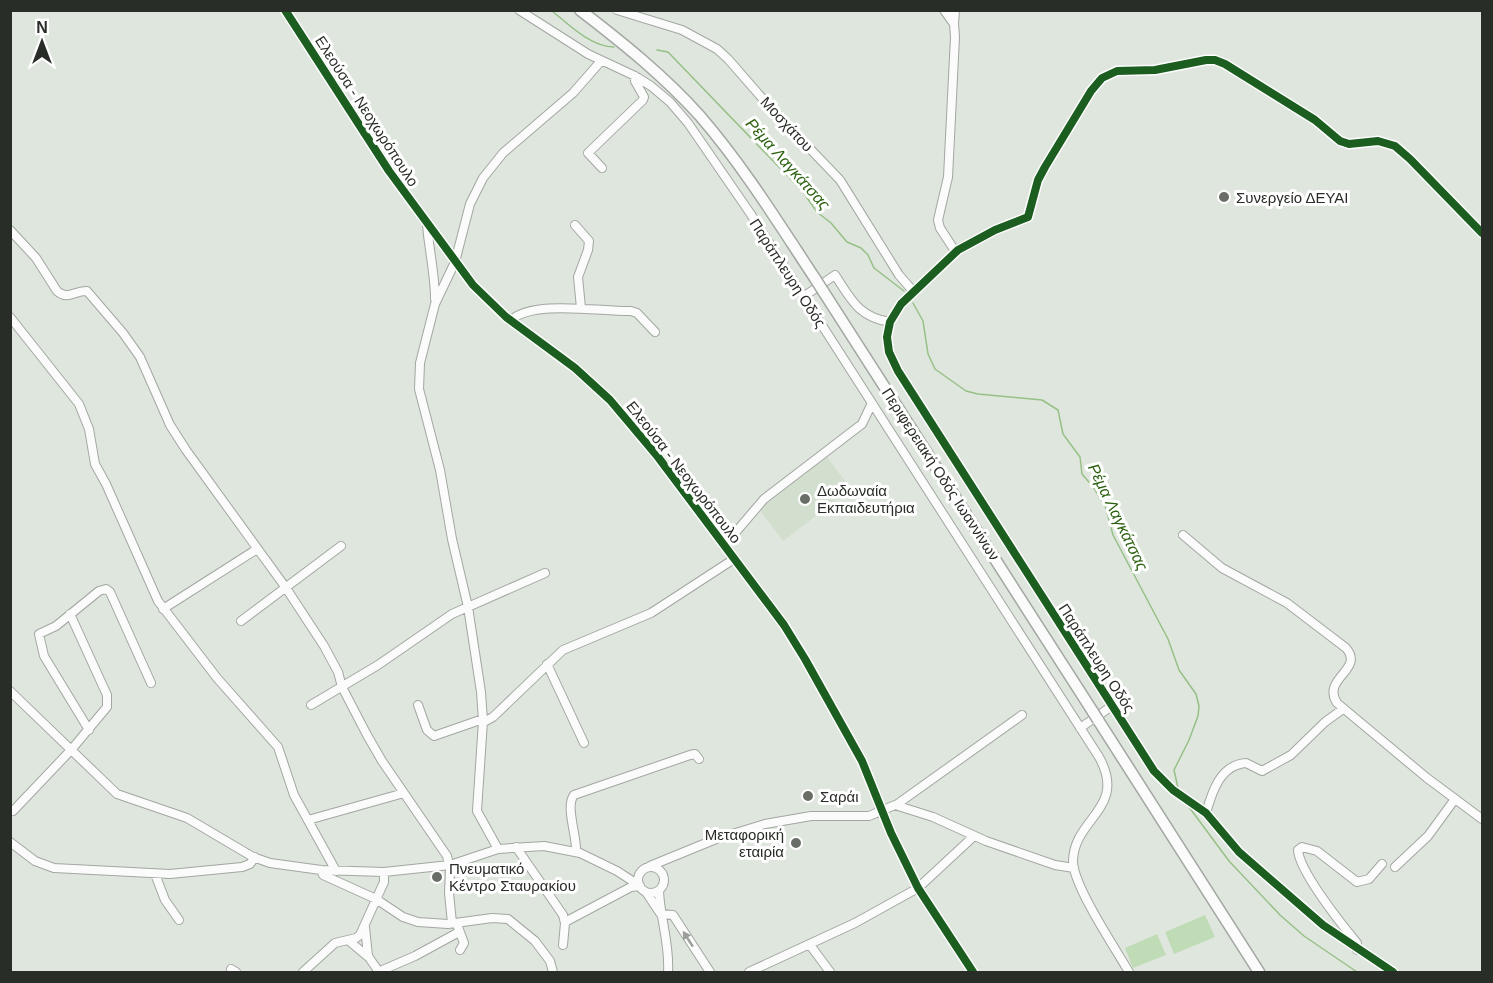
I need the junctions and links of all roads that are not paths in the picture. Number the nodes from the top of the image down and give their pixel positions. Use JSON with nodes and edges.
{"nodes":[{"id":1,"x":285,"y":10,"type":"edge"},
{"id":2,"x":519,"y":10,"type":"edge"},
{"id":3,"x":580,"y":10,"type":"edge"},
{"id":4,"x":944,"y":10,"type":"edge"},
{"id":5,"x":955,"y":10,"type":"edge"},
{"id":6,"x":623,"y":12,"type":"edge"},
{"id":7,"x":954,"y":24,"type":"junction"},
{"id":8,"x":601,"y":61,"type":"junction"},
{"id":9,"x":634,"y":76,"type":"junction"},
{"id":10,"x":602,"y":168,"type":"dead end"},
{"id":11,"x":427,"y":224,"type":"junction"},
{"id":12,"x":574,"y":225,"type":"dead end"},
{"id":13,"x":10,"y":230,"type":"edge"},
{"id":14,"x":1482,"y":233,"type":"edge"},
{"id":15,"x":955,"y":251,"type":"junction"},
{"id":16,"x":455,"y":262,"type":"junction"},
{"id":17,"x":913,"y":291,"type":"junction"},
{"id":18,"x":803,"y":297,"type":"junction"},
{"id":19,"x":435,"y":304,"type":"junction"},
{"id":20,"x":581,"y":308,"type":"junction"},
{"id":21,"x":10,"y":317,"type":"edge"},
{"id":22,"x":510,"y":321,"type":"junction"},
{"id":23,"x":890,"y":322,"type":"junction"},
{"id":24,"x":655,"y":332,"type":"dead end"},
{"id":25,"x":872,"y":404,"type":"junction"},
{"id":26,"x":1183,"y":535,"type":"dead end"},
{"id":27,"x":341,"y":546,"type":"dead end"},
{"id":28,"x":724,"y":546,"type":"junction"},
{"id":29,"x":257,"y":549,"type":"junction"},
{"id":30,"x":734,"y":559,"type":"junction"},
{"id":31,"x":545,"y":573,"type":"dead end"},
{"id":32,"x":286,"y":588,"type":"junction"},
{"id":33,"x":468,"y":607,"type":"junction"},
{"id":34,"x":163,"y":609,"type":"junction"},
{"id":35,"x":70,"y":614,"type":"junction"},
{"id":36,"x":241,"y":621,"type":"dead end"},
{"id":37,"x":547,"y":664,"type":"junction"},
{"id":38,"x":151,"y":682,"type":"dead end"},
{"id":39,"x":342,"y":687,"type":"junction"},
{"id":40,"x":10,"y":691,"type":"edge"},
{"id":41,"x":311,"y":705,"type":"dead end"},
{"id":42,"x":418,"y":705,"type":"dead end"},
{"id":43,"x":1112,"y":706,"type":"junction"},
{"id":44,"x":1343,"y":709,"type":"junction"},
{"id":45,"x":1022,"y":715,"type":"dead end"},
{"id":46,"x":482,"y":721,"type":"junction"},
{"id":47,"x":1080,"y":728,"type":"junction"},
{"id":48,"x":88,"y":730,"type":"junction"},
{"id":49,"x":584,"y":742,"type":"dead end"},
{"id":50,"x":71,"y":750,"type":"junction"},
{"id":51,"x":699,"y":759,"type":"dead end"},
{"id":52,"x":404,"y":793,"type":"junction"},
{"id":53,"x":1455,"y":799,"type":"junction"},
{"id":54,"x":896,"y":805,"type":"junction"},
{"id":55,"x":13,"y":811,"type":"dead end"},
{"id":56,"x":882,"y":811,"type":"junction"},
{"id":57,"x":1206,"y":813,"type":"junction"},
{"id":58,"x":1482,"y":819,"type":"edge"},
{"id":59,"x":308,"y":820,"type":"junction"},
{"id":60,"x":974,"y":836,"type":"junction"},
{"id":61,"x":10,"y":842,"type":"edge"},
{"id":62,"x":516,"y":847,"type":"junction"},
{"id":63,"x":498,"y":849,"type":"junction"},
{"id":64,"x":576,"y":851,"type":"junction"},
{"id":65,"x":255,"y":857,"type":"junction"},
{"id":66,"x":674,"y":858,"type":"junction"},
{"id":67,"x":1382,"y":864,"type":"dead end"},
{"id":68,"x":450,"y":865,"type":"junction"},
{"id":69,"x":1395,"y":867,"type":"dead end"},
{"id":70,"x":646,"y":868,"type":"junction"},
{"id":71,"x":1074,"y":868,"type":"junction"},
{"id":72,"x":321,"y":870,"type":"junction"},
{"id":73,"x":336,"y":871,"type":"junction"},
{"id":74,"x":617,"y":871,"type":"junction"},
{"id":75,"x":384,"y":872,"type":"junction"},
{"id":76,"x":155,"y":874,"type":"junction"},
{"id":77,"x":664,"y":875,"type":"junction"},
{"id":78,"x":918,"y":888,"type":"junction"},
{"id":79,"x":643,"y":889,"type":"junction"},
{"id":80,"x":659,"y":891,"type":"junction"},
{"id":81,"x":376,"y":899,"type":"junction"},
{"id":82,"x":661,"y":914,"type":"junction"},
{"id":83,"x":179,"y":920,"type":"dead end"},
{"id":84,"x":565,"y":922,"type":"junction"},
{"id":85,"x":455,"y":923,"type":"junction"},
{"id":86,"x":365,"y":925,"type":"junction"},
{"id":87,"x":459,"y":932,"type":"junction"},
{"id":88,"x":348,"y":940,"type":"junction"},
{"id":89,"x":563,"y":945,"type":"dead end"},
{"id":90,"x":810,"y":945,"type":"junction"},
{"id":91,"x":460,"y":950,"type":"dead end"},
{"id":92,"x":1357,"y":950,"type":"junction"},
{"id":93,"x":368,"y":956,"type":"junction"},
{"id":94,"x":303,"y":972,"type":"edge"},
{"id":95,"x":379,"y":972,"type":"edge"},
{"id":96,"x":551,"y":972,"type":"edge"},
{"id":97,"x":668,"y":972,"type":"edge"},
{"id":98,"x":710,"y":972,"type":"edge"},
{"id":99,"x":749,"y":972,"type":"edge"},
{"id":100,"x":830,"y":972,"type":"edge"},
{"id":101,"x":973,"y":972,"type":"edge"},
{"id":102,"x":1129,"y":972,"type":"edge"},
{"id":103,"x":1259,"y":972,"type":"edge"},
{"id":104,"x":1393,"y":972,"type":"edge"}],
"edges":[{"from":1,"to":11,"type":"street","name":"Ελεούσα - Νεοχωρόπουλο"},
{"from":2,"to":8,"type":"street","name":"Παράπλευρη Οδός"},
{"from":3,"to":103,"type":"highway","name":"Περιφερειακή Οδός Ιωαννίνων","bridge":true},
{"from":4,"to":7,"type":"street"},
{"from":5,"to":7,"type":"street"},
{"from":6,"to":17,"type":"street","name":"Μοσχάτου"},
{"from":7,"to":15,"type":"street"},
{"from":8,"to":9,"type":"street","name":"Παράπλευρη Οδός"},
{"from":8,"to":16,"type":"street"},
{"from":9,"to":10,"type":"street"},
{"from":9,"to":18,"type":"street","name":"Παράπλευρη Οδός"},
{"from":11,"to":16,"type":"street","name":"Ελεούσα - Νεοχωρόπουλο"},
{"from":11,"to":19,"type":"street"},
{"from":12,"to":20,"type":"street"},
{"from":13,"to":29,"type":"street"},
{"from":14,"to":15,"type":"street"},
{"from":15,"to":17,"type":"street"},
{"from":16,"to":19,"type":"street"},
{"from":16,"to":22,"type":"street","name":"Ελεούσα - Νεοχωρόπουλο"},
{"from":17,"to":23,"type":"street"},
{"from":18,"to":23,"type":"street"},
{"from":18,"to":25,"type":"street","name":"Παράπλευρη Οδός"},
{"from":19,"to":33,"type":"street"},
{"from":20,"to":22,"type":"street"},
{"from":20,"to":24,"type":"street"},
{"from":21,"to":34,"type":"street"},
{"from":22,"to":28,"type":"street","name":"Ελεούσα - Νεοχωρόπουλο"},
{"from":23,"to":43,"type":"street","name":"Παράπλευρη Οδός"},
{"from":25,"to":28,"type":"street"},
{"from":25,"to":47,"type":"street","name":"Παράπλευρη Οδός"},
{"from":26,"to":44,"type":"street"},
{"from":27,"to":32,"type":"street"},
{"from":28,"to":30,"type":"street","name":"Ελεούσα - Νεοχωρόπουλο"},
{"from":29,"to":32,"type":"street"},
{"from":29,"to":34,"type":"street"},
{"from":30,"to":37,"type":"street"},
{"from":30,"to":56,"type":"street","name":"Ελεούσα - Νεοχωρόπουλο"},
{"from":31,"to":33,"type":"street"},
{"from":32,"to":36,"type":"street"},
{"from":32,"to":39,"type":"street"},
{"from":33,"to":39,"type":"street"},
{"from":33,"to":46,"type":"street"},
{"from":34,"to":59,"type":"street"},
{"from":35,"to":38,"type":"street"},
{"from":35,"to":48,"type":"street"},
{"from":35,"to":48,"type":"street"},
{"from":37,"to":46,"type":"street"},
{"from":37,"to":49,"type":"street"},
{"from":39,"to":41,"type":"street"},
{"from":39,"to":52,"type":"street"},
{"from":40,"to":50,"type":"street"},
{"from":42,"to":46,"type":"street"},
{"from":43,"to":47,"type":"street"},
{"from":43,"to":57,"type":"street","name":"Παράπλευρη Οδός"},
{"from":44,"to":53,"type":"street"},
{"from":44,"to":57,"type":"street"},
{"from":45,"to":54,"type":"street"},
{"from":46,"to":63,"type":"street"},
{"from":47,"to":71,"type":"street","name":"Παράπλευρη Οδός"},
{"from":48,"to":50,"type":"street"},
{"from":50,"to":55,"type":"street"},
{"from":50,"to":65,"type":"street"},
{"from":51,"to":64,"type":"street"},
{"from":52,"to":59,"type":"street"},
{"from":52,"to":68,"type":"street"},
{"from":53,"to":58,"type":"street"},
{"from":53,"to":69,"type":"street"},
{"from":54,"to":56,"type":"street"},
{"from":54,"to":60,"type":"street"},
{"from":56,"to":66,"type":"street"},
{"from":56,"to":78,"type":"street","name":"Ελεούσα - Νεοχωρόπουλο"},
{"from":57,"to":92,"type":"street","name":"Παράπλευρη Οδός"},
{"from":59,"to":73,"type":"street"},
{"from":60,"to":71,"type":"street"},
{"from":60,"to":78,"type":"street"},
{"from":61,"to":76,"type":"street"},
{"from":62,"to":63,"type":"street"},
{"from":62,"to":64,"type":"street"},
{"from":62,"to":84,"type":"street"},
{"from":63,"to":68,"type":"street"},
{"from":64,"to":74,"type":"street"},
{"from":65,"to":72,"type":"street"},
{"from":65,"to":76,"type":"street"},
{"from":66,"to":70,"type":"street"},
{"from":66,"to":77,"type":"street"},
{"from":67,"to":92,"type":"street"},
{"from":68,"to":75,"type":"street"},
{"from":68,"to":85,"type":"street"},
{"from":70,"to":74,"type":"street"},
{"from":70,"to":77,"type":"street"},
{"from":70,"to":79,"type":"street"},
{"from":71,"to":102,"type":"street"},
{"from":72,"to":73,"type":"street"},
{"from":72,"to":81,"type":"street"},
{"from":73,"to":75,"type":"street"},
{"from":74,"to":79,"type":"street"},
{"from":75,"to":81,"type":"street"},
{"from":76,"to":83,"type":"street"},
{"from":77,"to":80,"type":"street"},
{"from":78,"to":90,"type":"street"},
{"from":78,"to":101,"type":"street","name":"Ελεούσα - Νεοχωρόπουλο"},
{"from":79,"to":80,"type":"street"},
{"from":79,"to":82,"type":"street"},
{"from":79,"to":84,"type":"street"},
{"from":80,"to":82,"type":"street"},
{"from":81,"to":85,"type":"street"},
{"from":81,"to":86,"type":"street"},
{"from":82,"to":97,"type":"street"},
{"from":98,"to":82,"type":"street","one_way":true},
{"from":84,"to":89,"type":"street"},
{"from":85,"to":87,"type":"street"},
{"from":85,"to":96,"type":"street"},
{"from":86,"to":88,"type":"street"},
{"from":86,"to":93,"type":"street"},
{"from":87,"to":91,"type":"street"},
{"from":87,"to":95,"type":"street"},
{"from":88,"to":93,"type":"street"},
{"from":88,"to":94,"type":"street"},
{"from":90,"to":99,"type":"street"},
{"from":90,"to":100,"type":"street"},
{"from":92,"to":104,"type":"street","name":"Παράπλευρη Οδός"},
{"from":93,"to":95,"type":"street"}]}
